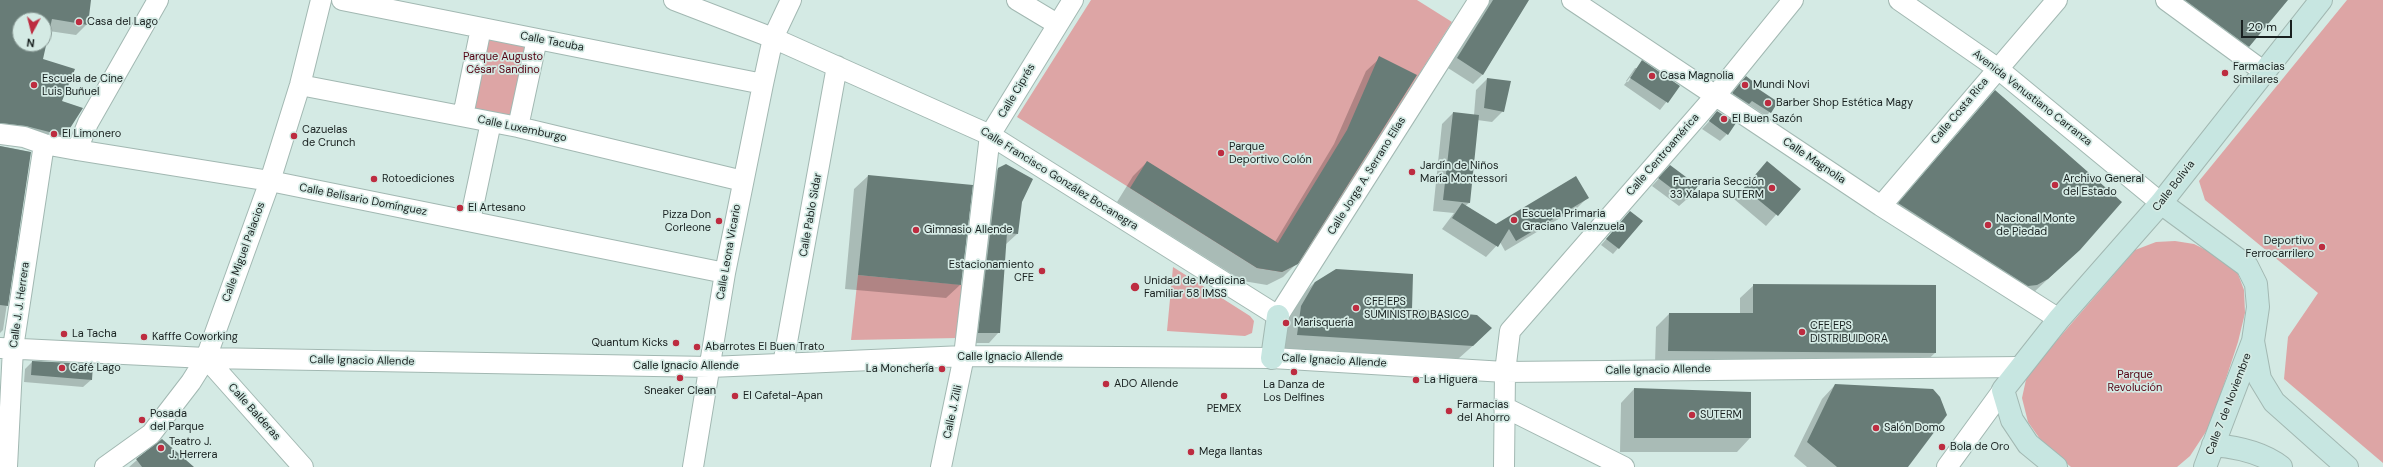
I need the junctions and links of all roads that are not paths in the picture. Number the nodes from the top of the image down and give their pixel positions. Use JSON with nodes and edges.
{"nodes":[{"id":1,"x":158,"y":0,"type":"edge"},
{"id":2,"x":321,"y":0,"type":"edge"},
{"id":3,"x":342,"y":0,"type":"edge"},
{"id":4,"x":674,"y":0,"type":"edge"},
{"id":5,"x":791,"y":0,"type":"edge"},
{"id":6,"x":1017,"y":0,"type":"edge"},
{"id":7,"x":1073,"y":0,"type":"edge"},
{"id":8,"x":1479,"y":0,"type":"edge"},
{"id":9,"x":1572,"y":0,"type":"edge"},
{"id":10,"x":1793,"y":0,"type":"edge"},
{"id":11,"x":1899,"y":0,"type":"edge"},
{"id":12,"x":2057,"y":0,"type":"edge"},
{"id":13,"x":2166,"y":0,"type":"edge"},
{"id":14,"x":2321,"y":0,"type":"edge"},
{"id":15,"x":1057,"y":24,"type":"junction"},
{"id":16,"x":481,"y":28,"type":"junction"},
{"id":17,"x":772,"y":38,"type":"junction"},
{"id":18,"x":537,"y":39,"type":"junction"},
{"id":19,"x":837,"y":66,"type":"junction"},
{"id":20,"x":1997,"y":68,"type":"junction"},
{"id":21,"x":2263,"y":71,"type":"junction"},
{"id":22,"x":763,"y":84,"type":"junction"},
{"id":23,"x":300,"y":85,"type":"junction"},
{"id":24,"x":1716,"y":95,"type":"junction"},
{"id":25,"x":463,"y":116,"type":"junction"},
{"id":26,"x":492,"y":122,"type":"junction"},
{"id":27,"x":518,"y":127,"type":"junction"},
{"id":28,"x":0,"y":134,"type":"edge"},
{"id":29,"x":990,"y":134,"type":"junction"},
{"id":30,"x":44,"y":144,"type":"junction"},
{"id":31,"x":77,"y":150,"type":"junction"},
{"id":32,"x":2186,"y":171,"type":"junction"},
{"id":33,"x":270,"y":181,"type":"junction"},
{"id":34,"x":743,"y":181,"type":"junction"},
{"id":35,"x":2161,"y":202,"type":"junction"},
{"id":36,"x":1881,"y":206,"type":"junction"},
{"id":37,"x":470,"y":222,"type":"junction"},
{"id":38,"x":2140,"y":228,"type":"junction"},
{"id":39,"x":2196,"y":228,"type":"junction"},
{"id":40,"x":725,"y":273,"type":"junction"},
{"id":41,"x":1278,"y":316,"type":"junction"},
{"id":42,"x":2059,"y":319,"type":"junction"},
{"id":43,"x":2253,"y":341,"type":"junction"},
{"id":44,"x":7,"y":348,"type":"edge"},
{"id":45,"x":964,"y":356,"type":"junction"},
{"id":46,"x":206,"y":358,"type":"junction"},
{"id":47,"x":1272,"y":358,"type":"junction"},
{"id":48,"x":782,"y":364,"type":"junction"},
{"id":49,"x":710,"y":367,"type":"junction"},
{"id":50,"x":2020,"y":367,"type":"junction"},
{"id":51,"x":1505,"y":372,"type":"junction"},
{"id":52,"x":2003,"y":390,"type":"junction"},
{"id":53,"x":1504,"y":408,"type":"junction"},
{"id":54,"x":2213,"y":445,"type":"junction"},
{"id":55,"x":7,"y":467,"type":"edge"},
{"id":56,"x":105,"y":467,"type":"edge"},
{"id":57,"x":303,"y":467,"type":"edge"},
{"id":58,"x":693,"y":467,"type":"edge"},
{"id":59,"x":941,"y":467,"type":"edge"},
{"id":60,"x":1504,"y":467,"type":"edge"},
{"id":61,"x":1624,"y":467,"type":"edge"},
{"id":62,"x":1947,"y":467,"type":"edge"},
{"id":63,"x":2056,"y":467,"type":"edge"},
{"id":64,"x":2205,"y":467,"type":"edge"},
{"id":65,"x":2281,"y":467,"type":"edge"},
{"id":66,"x":2347,"y":467,"type":"edge"}],
"edges":[{"from":1,"to":31,"type":"street"},
{"from":2,"to":23,"type":"street","name":"Calle Miguel Palacios"},
{"from":3,"to":16,"type":"street","name":"Calle Tacuba"},
{"from":4,"to":17,"type":"street","name":"Calle Francisco González Bocanegra"},
{"from":5,"to":17,"type":"street","name":"Calle Leona Vicario"},
{"from":6,"to":15,"type":"street"},
{"from":7,"to":15,"type":"street","name":"Calle Ciprés"},
{"from":8,"to":41,"type":"street","name":"Calle Jorge A. Serrano Elías"},
{"from":9,"to":24,"type":"street","name":"Calle Magnolia"},
{"from":10,"to":24,"type":"street","name":"Calle Centroamérica"},
{"from":11,"to":20,"type":"street","name":"Avenida Venustiano Carranza"},
{"from":12,"to":20,"type":"street","name":"Calle Costa Rica"},
{"from":13,"to":21,"type":"street"},
{"from":14,"to":21,"type":"main road","name":"Calle Bolivia"},
{"from":15,"to":29,"type":"street","name":"Calle Ciprés"},
{"from":16,"to":18,"type":"street","name":"Calle Tacuba"},
{"from":16,"to":25,"type":"street"},
{"from":17,"to":19,"type":"street","name":"Calle Francisco González Bocanegra"},
{"from":17,"to":22,"type":"street","name":"Calle Leona Vicario"},
{"from":18,"to":22,"type":"street","name":"Calle Tacuba"},
{"from":18,"to":27,"type":"street"},
{"from":19,"to":29,"type":"street","name":"Calle Francisco González Bocanegra"},
{"from":19,"to":48,"type":"street","name":"Calle Pablo Sidar"},
{"from":20,"to":35,"type":"street","name":"Avenida Venustiano Carranza"},
{"from":20,"to":36,"type":"street","name":"Calle Costa Rica"},
{"from":21,"to":32,"type":"main road","name":"Calle Bolivia"},
{"from":22,"to":34,"type":"street","name":"Calle Leona Vicario"},
{"from":23,"to":25,"type":"street","name":"Calle Luxemburgo"},
{"from":23,"to":33,"type":"street","name":"Calle Miguel Palacios"},
{"from":24,"to":36,"type":"street","name":"Calle Magnolia"},
{"from":24,"to":51,"type":"street","name":"Calle Centroamérica"},
{"from":25,"to":26,"type":"street","name":"Calle Luxemburgo"},
{"from":26,"to":27,"type":"street","name":"Calle Luxemburgo"},
{"from":26,"to":37,"type":"street"},
{"from":27,"to":34,"type":"street","name":"Calle Luxemburgo"},
{"from":28,"to":30,"type":"street","name":"Calle Belisario Domínguez"},
{"from":29,"to":41,"type":"street","name":"Calle Francisco González Bocanegra"},
{"from":29,"to":45,"type":"street","name":"Calle Ciprés"},
{"from":30,"to":31,"type":"street","name":"Calle Belisario Domínguez"},
{"from":30,"to":44,"type":"street","name":"Calle J. J. Herrera"},
{"from":31,"to":33,"type":"street","name":"Calle Belisario Domínguez"},
{"from":32,"to":35,"type":"main road","name":"Calle Bolivia"},
{"from":32,"to":39,"type":"main road"},
{"from":33,"to":37,"type":"street","name":"Calle Belisario Domínguez"},
{"from":33,"to":46,"type":"street","name":"Calle Miguel Palacios"},
{"from":34,"to":40,"type":"street","name":"Calle Leona Vicario"},
{"from":35,"to":38,"type":"main road","name":"Calle Bolivia"},
{"from":35,"to":39,"type":"main road"},
{"from":36,"to":42,"type":"street","name":"Calle Magnolia"},
{"from":37,"to":40,"type":"street","name":"Calle Belisario Domínguez"},
{"from":38,"to":39,"type":"main road"},
{"from":38,"to":42,"type":"main road","name":"Calle Bolivia"},
{"from":39,"to":43,"type":"main road"},
{"from":40,"to":49,"type":"street","name":"Calle Leona Vicario"},
{"from":41,"to":47,"type":"main road","name":"Calle Jorge A. Serrano Elías"},
{"from":42,"to":50,"type":"main road","name":"Calle Bolivia"},
{"from":43,"to":54,"type":"main road","name":"Calle 7 de Noviembre"},
{"from":43,"to":66,"type":"main road"},
{"from":44,"to":46,"type":"street","name":"Calle Ignacio Allende"},
{"from":44,"to":55,"type":"street","name":"Calle J. J. Herrera"},
{"from":45,"to":47,"type":"street","name":"Calle Ignacio Allende"},
{"from":45,"to":48,"type":"street","name":"Calle Ignacio Allende"},
{"from":45,"to":59,"type":"street","name":"Calle J. Zilli"},
{"from":46,"to":49,"type":"street","name":"Calle Ignacio Allende"},
{"from":46,"to":56,"type":"street","name":"Calle Miguel Palacios"},
{"from":46,"to":57,"type":"street","name":"Calle Balderas"},
{"from":47,"to":51,"type":"street","name":"Calle Ignacio Allende"},
{"from":48,"to":49,"type":"street","name":"Calle Ignacio Allende"},
{"from":49,"to":58,"type":"street","name":"Calle Leona Vicario"},
{"from":50,"to":51,"type":"street","name":"Calle Ignacio Allende"},
{"from":50,"to":52,"type":"main road","name":"Calle Bolivia"},
{"from":51,"to":53,"type":"street","name":"Calle Centroamérica"},
{"from":52,"to":62,"type":"street"},
{"from":52,"to":63,"type":"main road"},
{"from":53,"to":60,"type":"street","name":"Calle Centroamérica"},
{"from":53,"to":61,"type":"street"},
{"from":54,"to":64,"type":"main road","name":"Calle 7 de Noviembre"},
{"from":54,"to":65,"type":"main road"}]}
